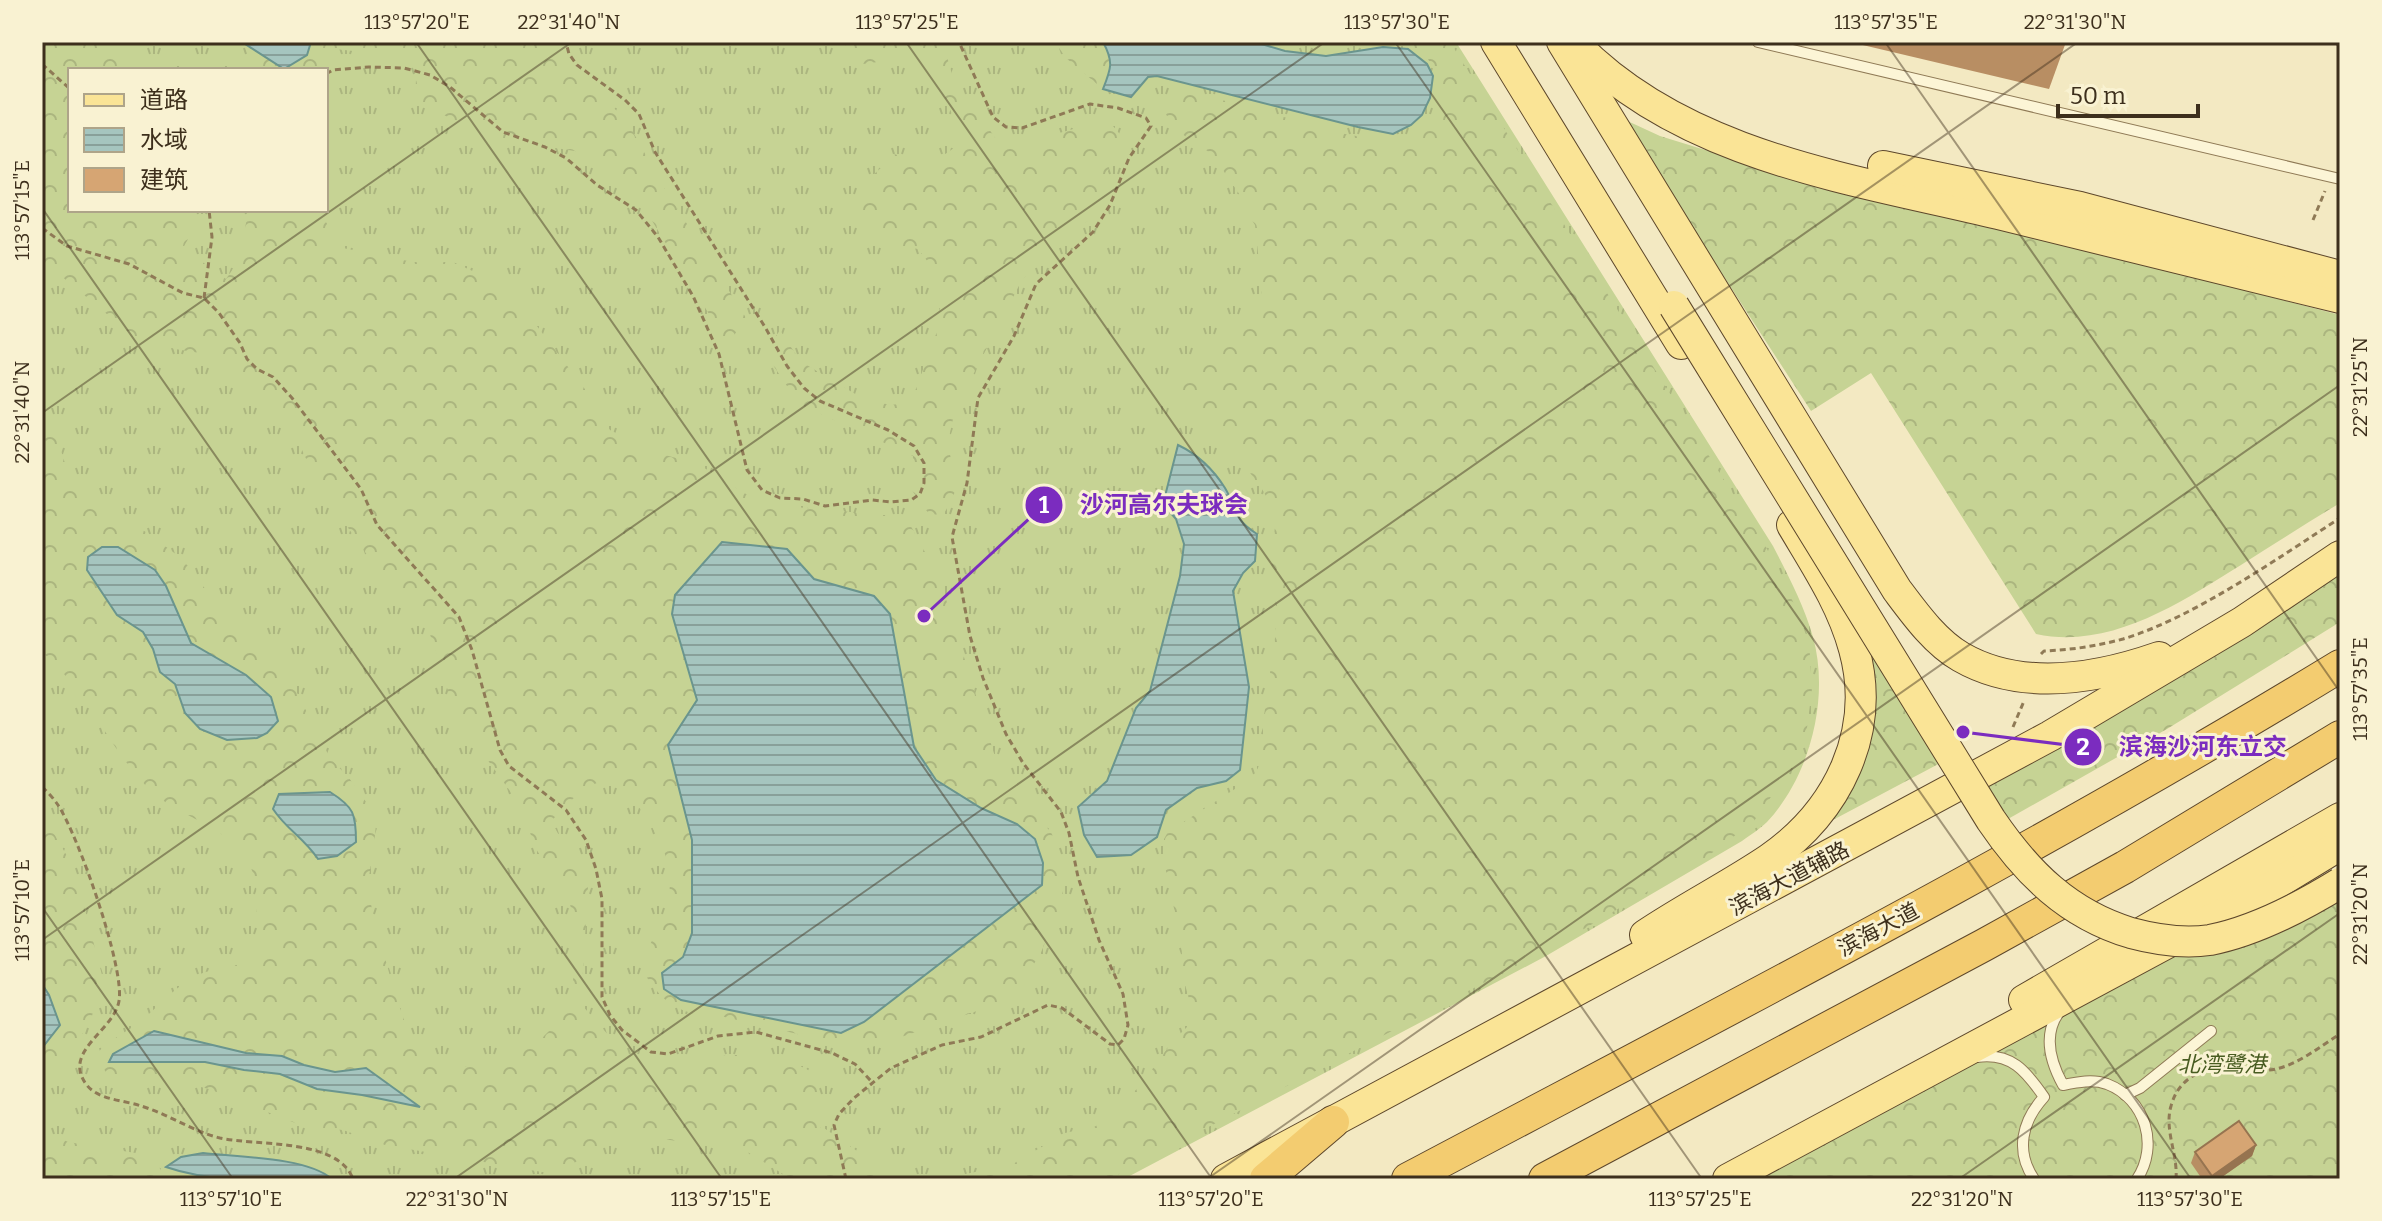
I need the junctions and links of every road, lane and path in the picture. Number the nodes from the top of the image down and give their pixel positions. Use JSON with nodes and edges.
{"nodes":[{"id":1,"x":566,"y":42,"type":"edge"},
{"id":2,"x":959,"y":42,"type":"edge"},
{"id":3,"x":1496,"y":42,"type":"edge"},
{"id":4,"x":1562,"y":42,"type":"edge"},
{"id":5,"x":1572,"y":42,"type":"edge"},
{"id":6,"x":1758,"y":42,"type":"edge"},
{"id":7,"x":2336,"y":42,"type":"edge"},
{"id":8,"x":2340,"y":48,"type":"edge"},
{"id":9,"x":42,"y":64,"type":"edge"},
{"id":10,"x":328,"y":73,"type":"edge"},
{"id":11,"x":68,"y":87,"type":"edge"},
{"id":12,"x":1689,"y":124,"type":"junction"},
{"id":13,"x":2340,"y":179,"type":"edge"},
{"id":14,"x":2324,"y":190,"type":"dead end"},
{"id":15,"x":209,"y":212,"type":"edge"},
{"id":16,"x":2313,"y":220,"type":"dead end"},
{"id":17,"x":42,"y":228,"type":"edge"},
{"id":18,"x":2340,"y":276,"type":"edge"},
{"id":19,"x":204,"y":298,"type":"junction"},
{"id":20,"x":2340,"y":298,"type":"edge"},
{"id":21,"x":2340,"y":518,"type":"edge"},
{"id":22,"x":2340,"y":556,"type":"edge"},
{"id":23,"x":2242,"y":622,"type":"junction"},
{"id":24,"x":2035,"y":660,"type":"dead end"},
{"id":25,"x":2340,"y":666,"type":"edge"},
{"id":26,"x":2340,"y":737,"type":"edge"},
{"id":27,"x":42,"y":787,"type":"edge"},
{"id":28,"x":2340,"y":818,"type":"edge"},
{"id":29,"x":2340,"y":845,"type":"edge"},
{"id":30,"x":2340,"y":883,"type":"edge"},
{"id":31,"x":2074,"y":995,"type":"junction"},
{"id":32,"x":1548,"y":1008,"type":"junction"},
{"id":33,"x":2211,"y":1031,"type":"dead end"},
{"id":34,"x":2340,"y":1034,"type":"edge"},
{"id":35,"x":1948,"y":1061,"type":"junction"},
{"id":36,"x":872,"y":1082,"type":"junction"},
{"id":37,"x":2125,"y":1095,"type":"junction"},
{"id":38,"x":1844,"y":1116,"type":"junction"},
{"id":39,"x":1333,"y":1122,"type":"junction"},
{"id":40,"x":353,"y":1179,"type":"edge"},
{"id":41,"x":846,"y":1179,"type":"edge"},
{"id":42,"x":1226,"y":1179,"type":"edge"},
{"id":43,"x":1266,"y":1179,"type":"edge"},
{"id":44,"x":1408,"y":1179,"type":"edge"},
{"id":45,"x":1545,"y":1179,"type":"edge"},
{"id":46,"x":1728,"y":1179,"type":"edge"},
{"id":47,"x":2034,"y":1179,"type":"edge"},
{"id":48,"x":2137,"y":1179,"type":"edge"},
{"id":49,"x":2176,"y":1179,"type":"edge"}],
"edges":[{"from":1,"to":10,"type":"path"},
{"from":2,"to":36,"type":"path"},
{"from":3,"to":30,"type":"main road","bridge":true},
{"from":3,"to":32,"type":"main road"},
{"from":4,"to":23,"type":"main road"},
{"from":5,"to":12,"type":"main road"},
{"from":6,"to":13,"type":"lane"},
{"from":7,"to":8,"type":"path"},
{"from":9,"to":11,"type":"path"},
{"from":12,"to":18,"type":"main road"},
{"from":12,"to":20,"type":"main road"},
{"from":14,"to":16,"type":"path"},
{"from":15,"to":19,"type":"path"},
{"from":17,"to":19,"type":"path"},
{"from":19,"to":36,"type":"path"},
{"from":21,"to":24,"type":"path"},
{"from":22,"to":23,"type":"main road","name":"滨海大道辅路"},
{"from":23,"to":32,"type":"main road","name":"滨海大道辅路"},
{"from":25,"to":44,"type":"highway","name":"滨海大道"},
{"from":26,"to":45,"type":"highway"},
{"from":27,"to":40,"type":"path"},
{"from":28,"to":38,"type":"main road"},
{"from":29,"to":31,"type":"main road"},
{"from":31,"to":35,"type":"main road"},
{"from":31,"to":37,"type":"lane"},
{"from":32,"to":39,"type":"main road","name":"滨海大道辅路"},
{"from":33,"to":37,"type":"lane"},
{"from":34,"to":49,"type":"path"},
{"from":35,"to":38,"type":"main road"},
{"from":35,"to":47,"type":"lane"},
{"from":36,"to":41,"type":"path"},
{"from":37,"to":48,"type":"lane"},
{"from":38,"to":46,"type":"main road"},
{"from":39,"to":42,"type":"main road","name":"滨海大道辅路"},
{"from":39,"to":43,"type":"highway"}]}
